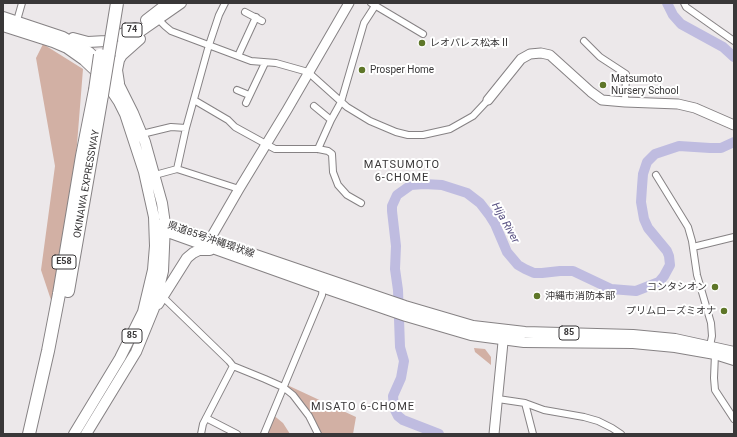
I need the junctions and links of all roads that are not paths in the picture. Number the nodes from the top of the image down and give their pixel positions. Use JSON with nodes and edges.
{"nodes":[{"id":1,"x":22,"y":3,"type":"edge"},
{"id":2,"x":108,"y":3,"type":"edge"},
{"id":3,"x":117,"y":3,"type":"edge"},
{"id":4,"x":225,"y":3,"type":"edge"},
{"id":5,"x":684,"y":3,"type":"edge"},
{"id":6,"x":346,"y":4,"type":"edge"},
{"id":7,"x":174,"y":5,"type":"edge"},
{"id":8,"x":376,"y":5,"type":"edge"},
{"id":9,"x":245,"y":12,"type":"dead end"},
{"id":10,"x":3,"y":17,"type":"edge"},
{"id":11,"x":256,"y":17,"type":"junction"},
{"id":12,"x":159,"y":20,"type":"junction"},
{"id":13,"x":262,"y":21,"type":"dead end"},
{"id":14,"x":16,"y":25,"type":"junction"},
{"id":15,"x":3,"y":26,"type":"edge"},
{"id":16,"x":135,"y":28,"type":"junction"},
{"id":17,"x":423,"y":34,"type":"dead end"},
{"id":18,"x":63,"y":36,"type":"junction"},
{"id":19,"x":584,"y":41,"type":"dead end"},
{"id":20,"x":734,"y":41,"type":"edge"},
{"id":21,"x":209,"y":45,"type":"junction"},
{"id":22,"x":238,"y":56,"type":"junction"},
{"id":23,"x":96,"y":62,"type":"junction"},
{"id":24,"x":265,"y":63,"type":"junction"},
{"id":25,"x":308,"y":72,"type":"junction"},
{"id":26,"x":119,"y":86,"type":"junction"},
{"id":27,"x":237,"y":90,"type":"dead end"},
{"id":28,"x":98,"y":92,"type":"junction"},
{"id":29,"x":249,"y":95,"type":"junction"},
{"id":30,"x":194,"y":100,"type":"junction"},
{"id":31,"x":488,"y":100,"type":"joint"},
{"id":32,"x":341,"y":102,"type":"junction"},
{"id":33,"x":625,"y":102,"type":"junction"},
{"id":34,"x":246,"y":103,"type":"dead end"},
{"id":35,"x":314,"y":106,"type":"dead end"},
{"id":36,"x":331,"y":120,"type":"junction"},
{"id":37,"x":732,"y":124,"type":"edge"},
{"id":38,"x":186,"y":128,"type":"junction"},
{"id":39,"x":142,"y":134,"type":"junction"},
{"id":40,"x":266,"y":145,"type":"junction"},
{"id":41,"x":318,"y":149,"type":"junction"},
{"id":42,"x":177,"y":169,"type":"junction"},
{"id":43,"x":155,"y":175,"type":"junction"},
{"id":44,"x":656,"y":175,"type":"dead end"},
{"id":45,"x":239,"y":189,"type":"junction"},
{"id":46,"x":361,"y":203,"type":"dead end"},
{"id":47,"x":161,"y":227,"type":"junction"},
{"id":48,"x":734,"y":237,"type":"edge"},
{"id":49,"x":214,"y":246,"type":"junction"},
{"id":50,"x":693,"y":247,"type":"junction"},
{"id":51,"x":324,"y":283,"type":"junction"},
{"id":52,"x":162,"y":299,"type":"junction"},
{"id":53,"x":154,"y":308,"type":"junction"},
{"id":54,"x":504,"y":335,"type":"junction"},
{"id":55,"x":713,"y":350,"type":"junction"},
{"id":56,"x":734,"y":352,"type":"edge"},
{"id":57,"x":734,"y":360,"type":"edge"},
{"id":58,"x":233,"y":366,"type":"junction"},
{"id":59,"x":283,"y":387,"type":"junction"},
{"id":60,"x":498,"y":399,"type":"junction"},
{"id":61,"x":525,"y":403,"type":"junction"},
{"id":62,"x":206,"y":418,"type":"junction"},
{"id":63,"x":734,"y":419,"type":"edge"},
{"id":64,"x":29,"y":434,"type":"edge"},
{"id":65,"x":37,"y":434,"type":"edge"},
{"id":66,"x":74,"y":434,"type":"edge"},
{"id":67,"x":86,"y":434,"type":"edge"},
{"id":68,"x":200,"y":434,"type":"edge"},
{"id":69,"x":237,"y":434,"type":"edge"},
{"id":70,"x":264,"y":434,"type":"edge"},
{"id":71,"x":318,"y":434,"type":"edge"},
{"id":72,"x":494,"y":434,"type":"edge"},
{"id":73,"x":533,"y":434,"type":"edge"},
{"id":74,"x":620,"y":434,"type":"edge"}],
"edges":[{"from":1,"to":14,"type":"street"},
{"from":2,"to":28,"type":"highway","name":"OKINAWA EXPRESSWAY","number":"E58","bridge":true},
{"from":3,"to":28,"type":"highway","name":"OKINAWA EXPRESSWAY","number":"E58","bridge":true},
{"from":4,"to":21,"type":"street"},
{"from":5,"to":20,"type":"street"},
{"from":6,"to":25,"type":"street"},
{"from":7,"to":12,"type":"main road","number":"74"},
{"from":7,"to":16,"type":"main road","number":"74"},
{"from":8,"to":17,"type":"street"},
{"from":8,"to":32,"type":"street"},
{"from":9,"to":11,"type":"street"},
{"from":10,"to":14,"type":"main road"},
{"from":11,"to":13,"type":"street"},
{"from":11,"to":22,"type":"street"},
{"from":12,"to":21,"type":"street"},
{"from":12,"to":23,"type":"main road","number":"74"},
{"from":12,"to":26,"type":"main road"},
{"from":14,"to":15,"type":"main road"},
{"from":14,"to":18,"type":"main road"},
{"from":14,"to":23,"type":"main road"},
{"from":16,"to":18,"type":"main road"},
{"from":16,"to":23,"type":"main road","number":"74"},
{"from":18,"to":23,"type":"main road"},
{"from":19,"to":33,"type":"street"},
{"from":21,"to":22,"type":"street"},
{"from":21,"to":30,"type":"street"},
{"from":22,"to":24,"type":"street"},
{"from":23,"to":26,"type":"main road","number":"85"},
{"from":23,"to":47,"type":"main road","number":"85"},
{"from":24,"to":25,"type":"street"},
{"from":24,"to":29,"type":"street"},
{"from":25,"to":32,"type":"street"},
{"from":25,"to":40,"type":"street"},
{"from":26,"to":39,"type":"main road","number":"85"},
{"from":27,"to":29,"type":"street"},
{"from":28,"to":64,"type":"highway","name":"OKINAWA EXPRESSWAY","number":"E58"},
{"from":28,"to":65,"type":"highway","name":"OKINAWA EXPRESSWAY","number":"E58"},
{"from":29,"to":34,"type":"street"},
{"from":30,"to":38,"type":"street"},
{"from":30,"to":40,"type":"street"},
{"from":31,"to":32,"type":"street"},
{"from":31,"to":33,"type":"street"},
{"from":32,"to":36,"type":"street"},
{"from":33,"to":37,"type":"street"},
{"from":35,"to":36,"type":"street"},
{"from":36,"to":41,"type":"street"},
{"from":38,"to":39,"type":"street"},
{"from":38,"to":42,"type":"street"},
{"from":39,"to":43,"type":"main road","number":"85"},
{"from":40,"to":41,"type":"street"},
{"from":40,"to":45,"type":"street"},
{"from":41,"to":46,"type":"street"},
{"from":42,"to":43,"type":"street"},
{"from":42,"to":45,"type":"street"},
{"from":43,"to":47,"type":"main road","number":"85"},
{"from":44,"to":50,"type":"street"},
{"from":45,"to":49,"type":"street"},
{"from":47,"to":49,"type":"main road","name":"県道85号沖縄環状線","number":"85"},
{"from":47,"to":53,"type":"main road","number":"85"},
{"from":47,"to":66,"type":"main road","number":"85"},
{"from":48,"to":50,"type":"street"},
{"from":49,"to":51,"type":"main road","name":"県道85号沖縄環状線","number":"85"},
{"from":49,"to":52,"type":"main road"},
{"from":50,"to":55,"type":"street"},
{"from":51,"to":54,"type":"main road","name":"県道85号沖縄環状線","number":"85"},
{"from":51,"to":59,"type":"street"},
{"from":52,"to":53,"type":"main road"},
{"from":52,"to":58,"type":"street"},
{"from":53,"to":67,"type":"main road","number":"85"},
{"from":54,"to":55,"type":"main road","name":"県道85号沖縄環状線","number":"85"},
{"from":54,"to":60,"type":"street"},
{"from":55,"to":56,"type":"main road","name":"県道85号沖縄環状線","number":"85"},
{"from":55,"to":57,"type":"main road","name":"県道85号沖縄環状線","number":"85"},
{"from":55,"to":63,"type":"street"},
{"from":58,"to":59,"type":"street"},
{"from":58,"to":62,"type":"street"},
{"from":59,"to":70,"type":"street"},
{"from":59,"to":71,"type":"street"},
{"from":60,"to":61,"type":"street"},
{"from":60,"to":72,"type":"street"},
{"from":61,"to":73,"type":"street"},
{"from":61,"to":74,"type":"street"},
{"from":62,"to":68,"type":"street"},
{"from":62,"to":69,"type":"street"}]}
